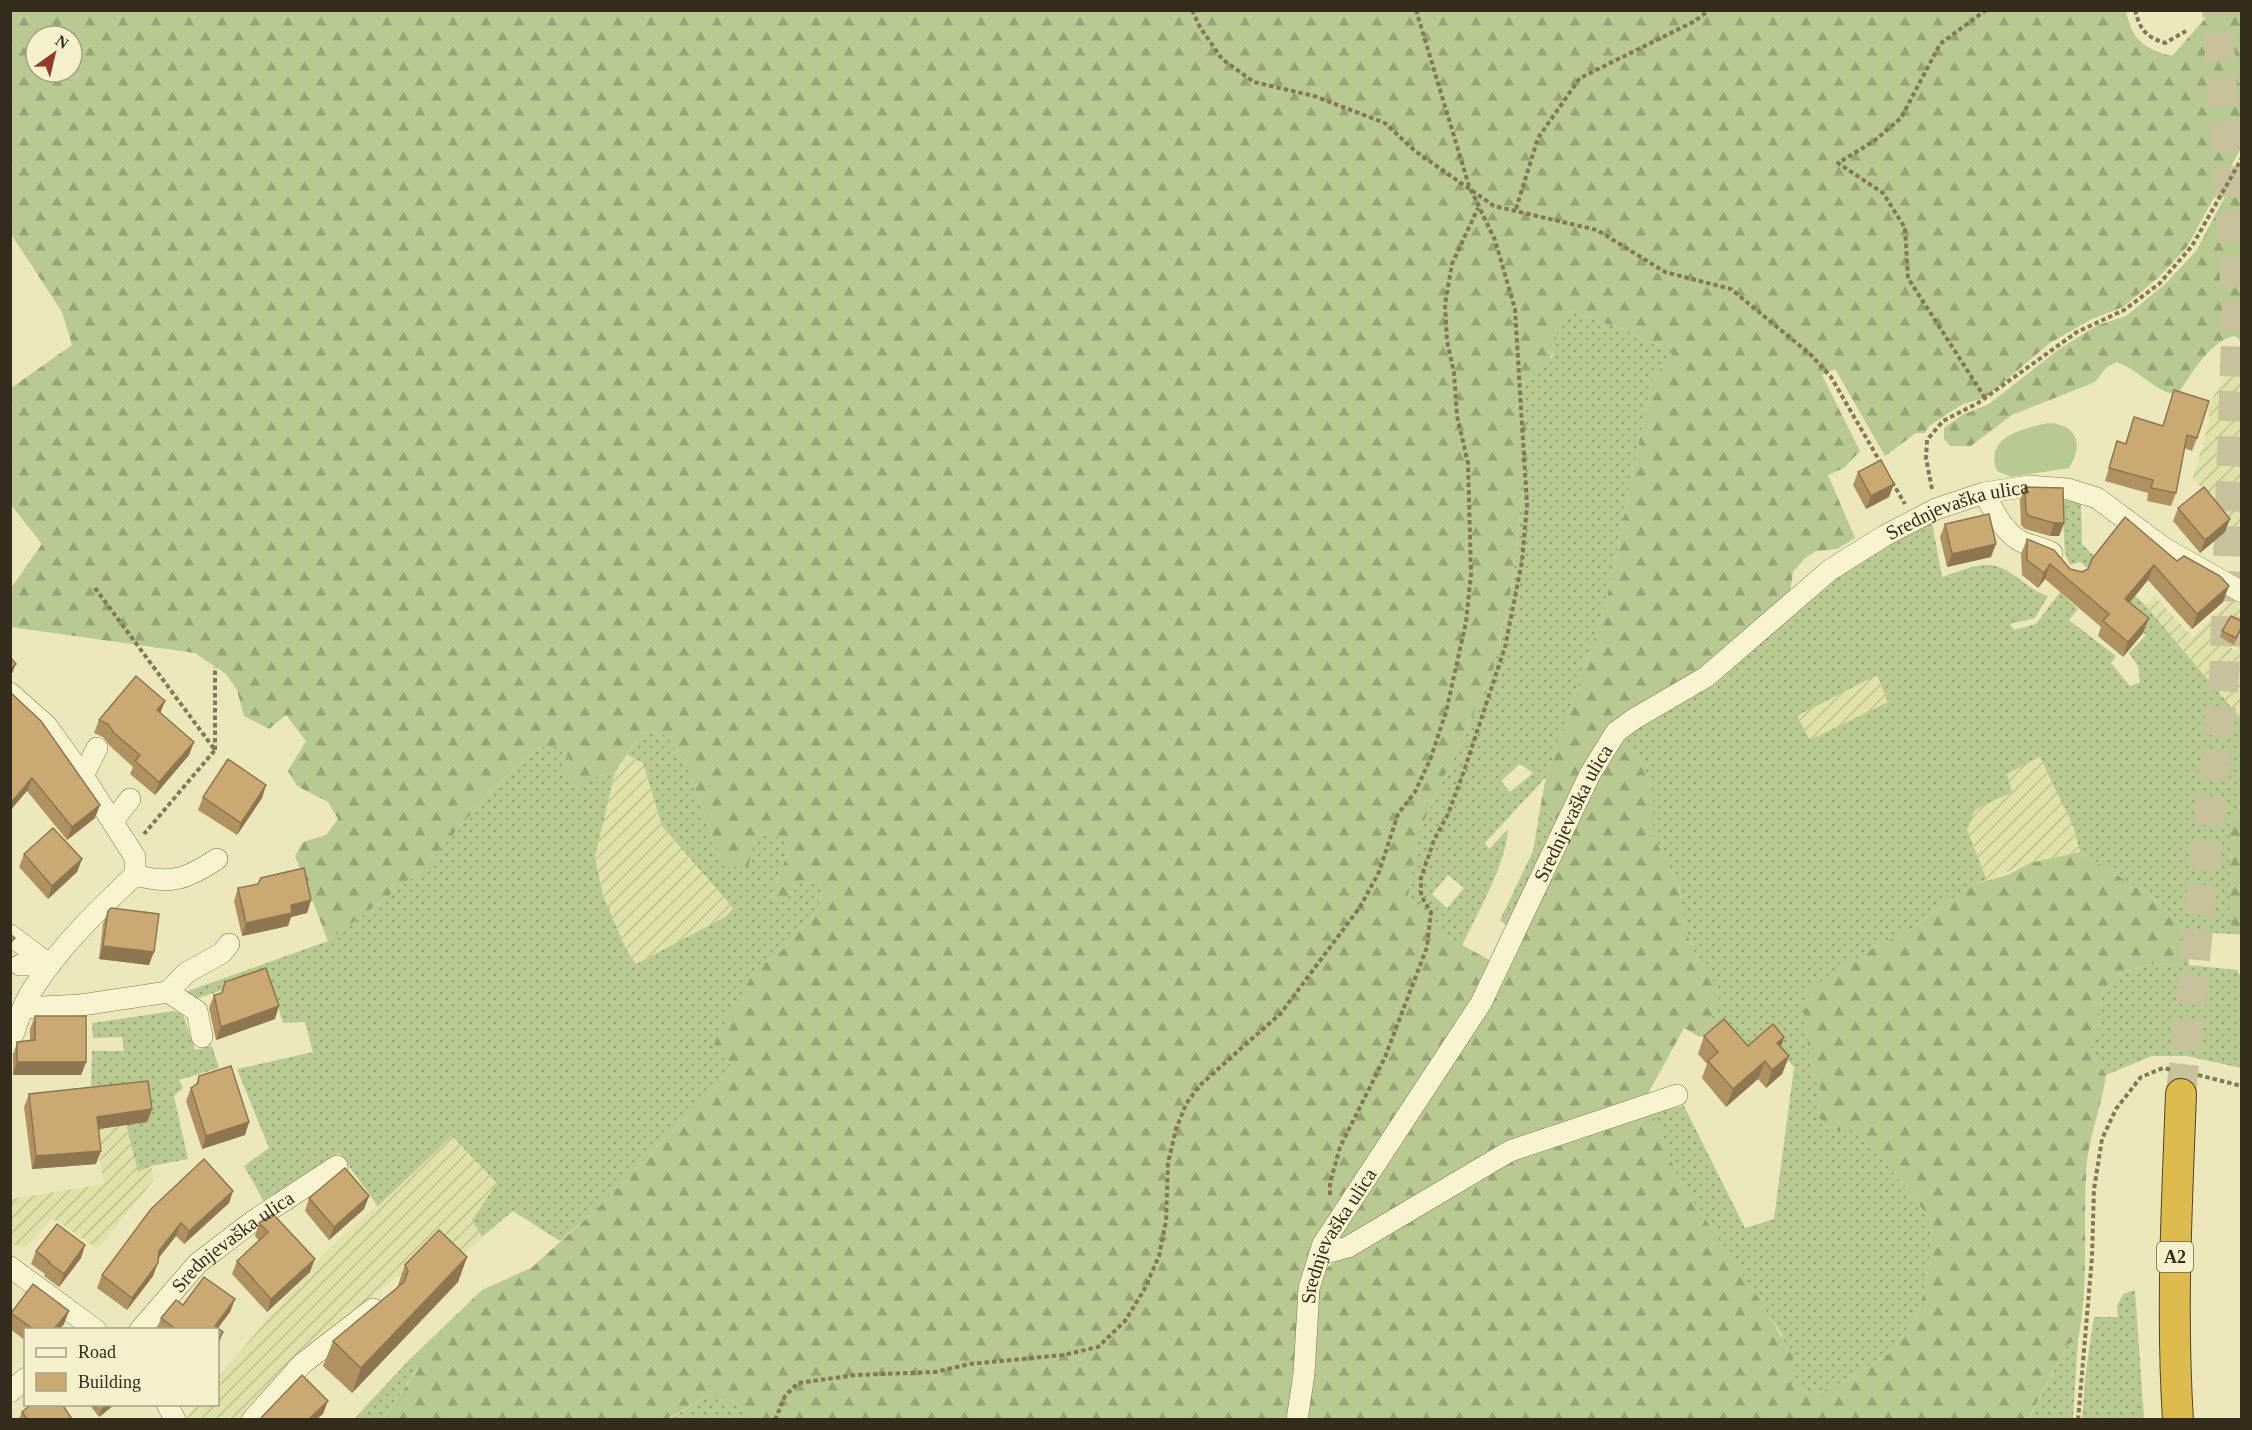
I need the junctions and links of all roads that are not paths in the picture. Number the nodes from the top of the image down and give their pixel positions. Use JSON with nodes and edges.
{"nodes":[{"id":1,"x":1984,"y":493,"type":"junction"},
{"id":2,"x":2068,"y":568,"type":"edge"},
{"id":3,"x":2241,"y":592,"type":"edge"},
{"id":4,"x":10,"y":693,"type":"edge"},
{"id":5,"x":97,"y":748,"type":"dead end"},
{"id":6,"x":83,"y":776,"type":"junction"},
{"id":7,"x":130,"y":799,"type":"dead end"},
{"id":8,"x":113,"y":821,"type":"junction"},
{"id":9,"x":217,"y":859,"type":"dead end"},
{"id":10,"x":135,"y":866,"type":"junction"},
{"id":11,"x":10,"y":935,"type":"edge"},
{"id":12,"x":229,"y":944,"type":"dead end"},
{"id":13,"x":20,"y":965,"type":"dead end"},
{"id":14,"x":50,"y":965,"type":"junction"},
{"id":15,"x":168,"y":992,"type":"junction"},
{"id":16,"x":23,"y":1008,"type":"junction"},
{"id":17,"x":202,"y":1037,"type":"dead end"},
{"id":18,"x":10,"y":1043,"type":"edge"},
{"id":19,"x":2184,"y":1080,"type":"tunnel mouth"},
{"id":20,"x":1677,"y":1095,"type":"dead end"},
{"id":21,"x":337,"y":1166,"type":"dead end"},
{"id":22,"x":1319,"y":1255,"type":"junction"},
{"id":23,"x":10,"y":1267,"type":"edge"},
{"id":24,"x":386,"y":1298,"type":"edge"},
{"id":25,"x":84,"y":1327,"type":"edge"},
{"id":26,"x":141,"y":1328,"type":"edge"},
{"id":27,"x":24,"y":1380,"type":"edge"},
{"id":28,"x":10,"y":1392,"type":"edge"},
{"id":29,"x":168,"y":1406,"type":"edge"},
{"id":30,"x":176,"y":1419,"type":"edge"},
{"id":31,"x":252,"y":1419,"type":"edge"},
{"id":32,"x":1297,"y":1419,"type":"edge"},
{"id":33,"x":2178,"y":1419,"type":"edge"}],
"edges":[{"from":1,"to":2,"type":"street"},
{"from":1,"to":3,"type":"street","name":"Srednjevaška ulica"},
{"from":1,"to":22,"type":"street","name":"Srednjevaška ulica"},
{"from":4,"to":6,"type":"street"},
{"from":5,"to":6,"type":"street"},
{"from":6,"to":8,"type":"street"},
{"from":7,"to":8,"type":"street"},
{"from":8,"to":10,"type":"street"},
{"from":9,"to":10,"type":"street"},
{"from":10,"to":14,"type":"street"},
{"from":11,"to":14,"type":"street"},
{"from":12,"to":15,"type":"street"},
{"from":13,"to":14,"type":"street"},
{"from":14,"to":16,"type":"street"},
{"from":15,"to":16,"type":"street"},
{"from":15,"to":17,"type":"street"},
{"from":16,"to":18,"type":"street"},
{"from":19,"to":33,"type":"highway","number":"A2"},
{"from":20,"to":22,"type":"street"},
{"from":21,"to":26,"type":"street","name":"Srednjevaška ulica"},
{"from":22,"to":32,"type":"street","name":"Srednjevaška ulica"},
{"from":23,"to":25,"type":"street"},
{"from":24,"to":31,"type":"street"},
{"from":27,"to":28,"type":"street"},
{"from":29,"to":30,"type":"street"}]}
